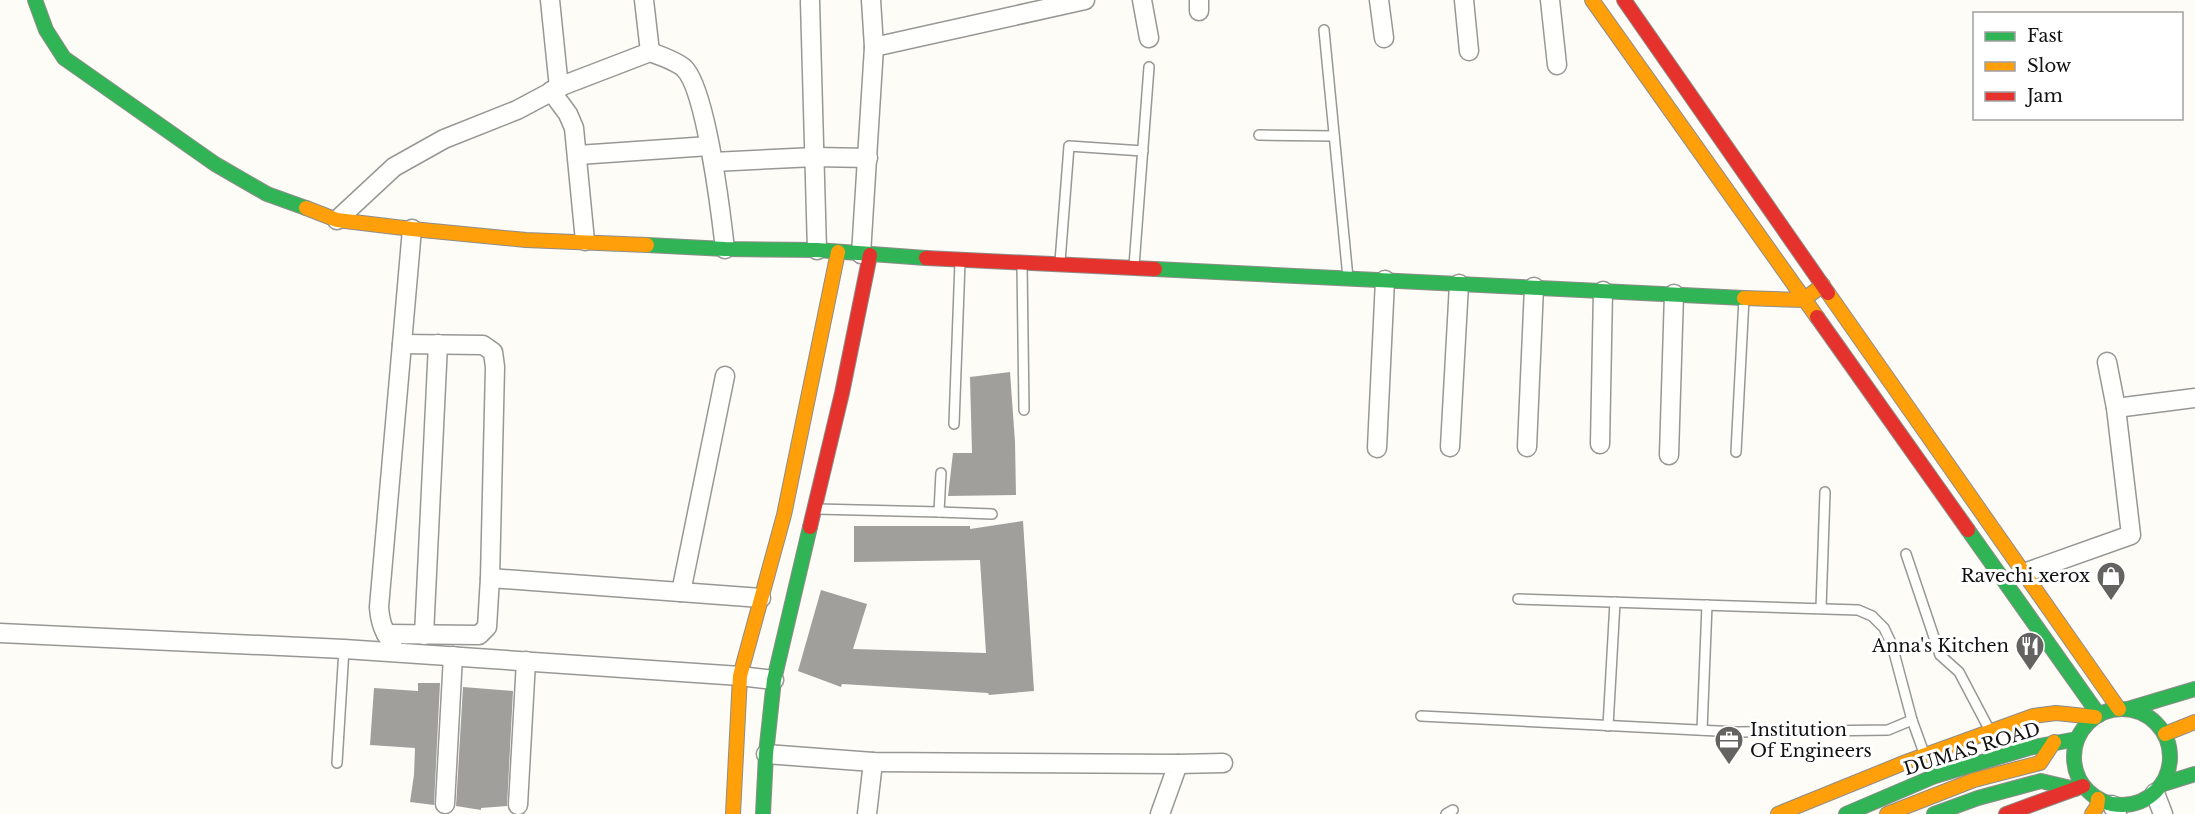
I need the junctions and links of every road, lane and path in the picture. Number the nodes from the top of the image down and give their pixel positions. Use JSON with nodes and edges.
{"nodes":[{"id":1,"x":35,"y":0,"type":"edge"},
{"id":2,"x":550,"y":0,"type":"edge"},
{"id":3,"x":644,"y":0,"type":"edge"},
{"id":4,"x":871,"y":0,"type":"edge"},
{"id":5,"x":1085,"y":0,"type":"edge"},
{"id":6,"x":1142,"y":0,"type":"edge"},
{"id":7,"x":1379,"y":0,"type":"edge"},
{"id":8,"x":1464,"y":0,"type":"edge"},
{"id":9,"x":1550,"y":0,"type":"edge"},
{"id":10,"x":1592,"y":0,"type":"edge"},
{"id":11,"x":1624,"y":0,"type":"edge"},
{"id":12,"x":810,"y":2,"type":"dead end"},
{"id":13,"x":1323,"y":30,"type":"dead end"},
{"id":14,"x":1149,"y":38,"type":"dead end"},
{"id":15,"x":1384,"y":38,"type":"dead end"},
{"id":16,"x":874,"y":47,"type":"junction"},
{"id":17,"x":1469,"y":51,"type":"dead end"},
{"id":18,"x":650,"y":52,"type":"junction"},
{"id":19,"x":1557,"y":65,"type":"dead end"},
{"id":20,"x":1149,"y":67,"type":"dead end"},
{"id":21,"x":555,"y":89,"type":"junction"},
{"id":22,"x":1259,"y":135,"type":"dead end"},
{"id":23,"x":1334,"y":136,"type":"junction"},
{"id":24,"x":1143,"y":151,"type":"junction"},
{"id":25,"x":711,"y":154,"type":"junction"},
{"id":26,"x":578,"y":155,"type":"junction"},
{"id":27,"x":815,"y":157,"type":"junction"},
{"id":28,"x":868,"y":158,"type":"junction"},
{"id":29,"x":337,"y":220,"type":"junction"},
{"id":30,"x":412,"y":229,"type":"junction"},
{"id":31,"x":585,"y":241,"type":"junction"},
{"id":32,"x":726,"y":249,"type":"junction"},
{"id":33,"x":817,"y":250,"type":"junction"},
{"id":34,"x":838,"y":252,"type":"junction"},
{"id":35,"x":865,"y":255,"type":"junction"},
{"id":36,"x":960,"y":259,"type":"junction"},
{"id":37,"x":1022,"y":262,"type":"junction"},
{"id":38,"x":1060,"y":264,"type":"junction"},
{"id":39,"x":1134,"y":268,"type":"junction"},
{"id":40,"x":1348,"y":278,"type":"junction"},
{"id":41,"x":1384,"y":280,"type":"junction"},
{"id":42,"x":1459,"y":284,"type":"junction"},
{"id":43,"x":1823,"y":285,"type":"junction"},
{"id":44,"x":1534,"y":287,"type":"junction"},
{"id":45,"x":1603,"y":291,"type":"junction"},
{"id":46,"x":1674,"y":294,"type":"junction"},
{"id":47,"x":1744,"y":298,"type":"junction"},
{"id":48,"x":1803,"y":300,"type":"junction"},
{"id":49,"x":402,"y":344,"type":"junction"},
{"id":50,"x":438,"y":344,"type":"junction"},
{"id":51,"x":2107,"y":362,"type":"dead end"},
{"id":52,"x":725,"y":376,"type":"dead end"},
{"id":53,"x":2195,"y":398,"type":"edge"},
{"id":54,"x":2116,"y":408,"type":"junction"},
{"id":55,"x":1024,"y":410,"type":"dead end"},
{"id":56,"x":954,"y":424,"type":"dead end"},
{"id":57,"x":1600,"y":444,"type":"dead end"},
{"id":58,"x":1450,"y":447,"type":"dead end"},
{"id":59,"x":1527,"y":447,"type":"dead end"},
{"id":60,"x":1377,"y":448,"type":"dead end"},
{"id":61,"x":1736,"y":452,"type":"dead end"},
{"id":62,"x":1669,"y":455,"type":"dead end"},
{"id":63,"x":941,"y":473,"type":"dead end"},
{"id":64,"x":1826,"y":492,"type":"dead end"},
{"id":65,"x":814,"y":508,"type":"junction"},
{"id":66,"x":939,"y":512,"type":"junction"},
{"id":67,"x":992,"y":514,"type":"dead end"},
{"id":68,"x":1906,"y":554,"type":"dead end"},
{"id":69,"x":2024,"y":573,"type":"junction"},
{"id":70,"x":490,"y":578,"type":"junction"},
{"id":71,"x":681,"y":592,"type":"junction"},
{"id":72,"x":761,"y":598,"type":"junction"},
{"id":73,"x":1518,"y":599,"type":"dead end"},
{"id":74,"x":1615,"y":602,"type":"junction"},
{"id":75,"x":1707,"y":604,"type":"junction"},
{"id":76,"x":1821,"y":608,"type":"junction"},
{"id":77,"x":0,"y":633,"type":"edge"},
{"id":78,"x":386,"y":634,"type":"junction"},
{"id":79,"x":424,"y":635,"type":"junction"},
{"id":80,"x":344,"y":649,"type":"junction"},
{"id":81,"x":399,"y":652,"type":"junction"},
{"id":82,"x":453,"y":657,"type":"junction"},
{"id":83,"x":526,"y":661,"type":"junction"},
{"id":84,"x":740,"y":675,"type":"junction"},
{"id":85,"x":774,"y":680,"type":"junction"},
{"id":86,"x":2195,"y":689,"type":"edge"},
{"id":87,"x":2123,"y":709,"type":"junction"},
{"id":88,"x":1421,"y":716,"type":"dead end"},
{"id":89,"x":2097,"y":716,"type":"junction"},
{"id":90,"x":1912,"y":720,"type":"junction"},
{"id":91,"x":2195,"y":722,"type":"edge"},
{"id":92,"x":1608,"y":726,"type":"junction"},
{"id":93,"x":1702,"y":730,"type":"junction"},
{"id":94,"x":1990,"y":732,"type":"junction"},
{"id":95,"x":2165,"y":734,"type":"junction"},
{"id":96,"x":2077,"y":739,"type":"junction"},
{"id":97,"x":2054,"y":742,"type":"junction"},
{"id":98,"x":766,"y":754,"type":"junction"},
{"id":99,"x":1925,"y":756,"type":"junction"},
{"id":100,"x":2187,"y":756,"type":"dead end"},
{"id":101,"x":873,"y":762,"type":"junction"},
{"id":102,"x":2171,"y":762,"type":"junction"},
{"id":103,"x":337,"y":763,"type":"dead end"},
{"id":104,"x":1223,"y":763,"type":"dead end"},
{"id":105,"x":1178,"y":764,"type":"junction"},
{"id":106,"x":2195,"y":774,"type":"edge"},
{"id":107,"x":2079,"y":787,"type":"junction"},
{"id":108,"x":2159,"y":788,"type":"junction"},
{"id":109,"x":446,"y":804,"type":"dead end"},
{"id":110,"x":518,"y":805,"type":"dead end"},
{"id":111,"x":2109,"y":806,"type":"edge"},
{"id":112,"x":733,"y":814,"type":"edge"},
{"id":113,"x":763,"y":814,"type":"edge"},
{"id":114,"x":867,"y":814,"type":"edge"},
{"id":115,"x":1160,"y":814,"type":"edge"},
{"id":116,"x":1778,"y":814,"type":"edge"},
{"id":117,"x":1846,"y":814,"type":"edge"},
{"id":118,"x":1887,"y":814,"type":"edge"},
{"id":119,"x":1934,"y":814,"type":"edge"},
{"id":120,"x":2006,"y":814,"type":"edge"},
{"id":121,"x":2092,"y":814,"type":"edge"},
{"id":122,"x":2163,"y":814,"type":"edge"}],
"edges":[{"from":1,"to":29,"type":"street"},
{"from":2,"to":21,"type":"street"},
{"from":3,"to":18,"type":"street"},
{"from":4,"to":16,"type":"street"},
{"from":5,"to":16,"type":"street"},
{"from":6,"to":14,"type":"street"},
{"from":7,"to":15,"type":"street"},
{"from":8,"to":17,"type":"street"},
{"from":9,"to":19,"type":"street"},
{"from":10,"to":48,"type":"street"},
{"from":11,"to":43,"type":"street"},
{"from":12,"to":27,"type":"street"},
{"from":13,"to":23,"type":"lane"},
{"from":16,"to":28,"type":"street"},
{"from":18,"to":21,"type":"street"},
{"from":18,"to":25,"type":"street"},
{"from":20,"to":24,"type":"lane"},
{"from":21,"to":26,"type":"street"},
{"from":21,"to":29,"type":"street"},
{"from":22,"to":23,"type":"lane"},
{"from":23,"to":40,"type":"lane"},
{"from":24,"to":38,"type":"lane"},
{"from":24,"to":39,"type":"lane"},
{"from":25,"to":26,"type":"street"},
{"from":25,"to":27,"type":"street"},
{"from":25,"to":32,"type":"street"},
{"from":26,"to":31,"type":"street"},
{"from":27,"to":28,"type":"street"},
{"from":27,"to":33,"type":"street"},
{"from":28,"to":35,"type":"street"},
{"from":29,"to":30,"type":"street"},
{"from":30,"to":31,"type":"street"},
{"from":30,"to":49,"type":"street"},
{"from":31,"to":32,"type":"street"},
{"from":32,"to":33,"type":"street"},
{"from":33,"to":34,"type":"street"},
{"from":34,"to":35,"type":"street"},
{"from":34,"to":72,"type":"street"},
{"from":35,"to":36,"type":"street"},
{"from":35,"to":65,"type":"street"},
{"from":36,"to":37,"type":"street"},
{"from":36,"to":56,"type":"lane"},
{"from":37,"to":38,"type":"street"},
{"from":37,"to":55,"type":"lane"},
{"from":38,"to":39,"type":"street"},
{"from":39,"to":40,"type":"street"},
{"from":40,"to":41,"type":"street"},
{"from":41,"to":42,"type":"street"},
{"from":41,"to":60,"type":"street"},
{"from":42,"to":44,"type":"street"},
{"from":42,"to":58,"type":"street"},
{"from":43,"to":48,"type":"street"},
{"from":43,"to":69,"type":"street"},
{"from":44,"to":45,"type":"street"},
{"from":44,"to":59,"type":"street"},
{"from":45,"to":46,"type":"street"},
{"from":45,"to":57,"type":"street"},
{"from":46,"to":47,"type":"street"},
{"from":46,"to":62,"type":"street"},
{"from":47,"to":48,"type":"street"},
{"from":47,"to":61,"type":"lane"},
{"from":48,"to":89,"type":"street"},
{"from":49,"to":50,"type":"street"},
{"from":49,"to":78,"type":"street"},
{"from":50,"to":70,"type":"street"},
{"from":50,"to":79,"type":"street"},
{"from":51,"to":54,"type":"street"},
{"from":52,"to":71,"type":"street"},
{"from":53,"to":54,"type":"street"},
{"from":54,"to":69,"type":"street"},
{"from":63,"to":66,"type":"lane"},
{"from":64,"to":76,"type":"lane"},
{"from":65,"to":66,"type":"lane"},
{"from":65,"to":85,"type":"street"},
{"from":66,"to":67,"type":"lane"},
{"from":68,"to":94,"type":"lane"},
{"from":69,"to":87,"type":"street"},
{"from":70,"to":71,"type":"street"},
{"from":70,"to":79,"type":"street"},
{"from":71,"to":72,"type":"street"},
{"from":72,"to":84,"type":"street"},
{"from":73,"to":74,"type":"lane"},
{"from":74,"to":75,"type":"lane"},
{"from":74,"to":92,"type":"lane"},
{"from":75,"to":76,"type":"lane"},
{"from":75,"to":93,"type":"lane"},
{"from":76,"to":90,"type":"lane"},
{"from":77,"to":80,"type":"street"},
{"from":78,"to":79,"type":"street"},
{"from":78,"to":81,"type":"street"},
{"from":80,"to":81,"type":"street"},
{"from":80,"to":103,"type":"lane"},
{"from":81,"to":82,"type":"street"},
{"from":82,"to":83,"type":"street"},
{"from":82,"to":109,"type":"street"},
{"from":83,"to":84,"type":"street"},
{"from":83,"to":110,"type":"street"},
{"from":84,"to":85,"type":"street"},
{"from":84,"to":112,"type":"street"},
{"from":85,"to":98,"type":"street"},
{"from":86,"to":87,"type":"street"},
{"from":87,"to":89,"type":"street"},
{"from":87,"to":95,"type":"street"},
{"from":88,"to":92,"type":"lane"},
{"from":89,"to":94,"type":"street"},
{"from":89,"to":96,"type":"street"},
{"from":90,"to":93,"type":"lane"},
{"from":90,"to":99,"type":"lane"},
{"from":91,"to":95,"type":"street"},
{"from":92,"to":93,"type":"lane"},
{"from":94,"to":99,"type":"street"},
{"from":95,"to":102,"type":"street"},
{"from":96,"to":97,"type":"street","name":"DUMAS ROAD"},
{"from":96,"to":107,"type":"street"},
{"from":97,"to":117,"type":"street","name":"DUMAS ROAD"},
{"from":97,"to":118,"type":"street"},
{"from":98,"to":101,"type":"street"},
{"from":98,"to":113,"type":"street"},
{"from":99,"to":116,"type":"street"},
{"from":100,"to":102,"type":"street"},
{"from":101,"to":105,"type":"street"},
{"from":101,"to":114,"type":"street"},
{"from":102,"to":108,"type":"street"},
{"from":104,"to":105,"type":"street"},
{"from":105,"to":115,"type":"street"},
{"from":106,"to":108,"type":"street"},
{"from":107,"to":111,"type":"street"},
{"from":107,"to":119,"type":"street"},
{"from":107,"to":120,"type":"street"},
{"from":108,"to":111,"type":"street"},
{"from":108,"to":122,"type":"street"},
{"from":111,"to":121,"type":"street"}]}
